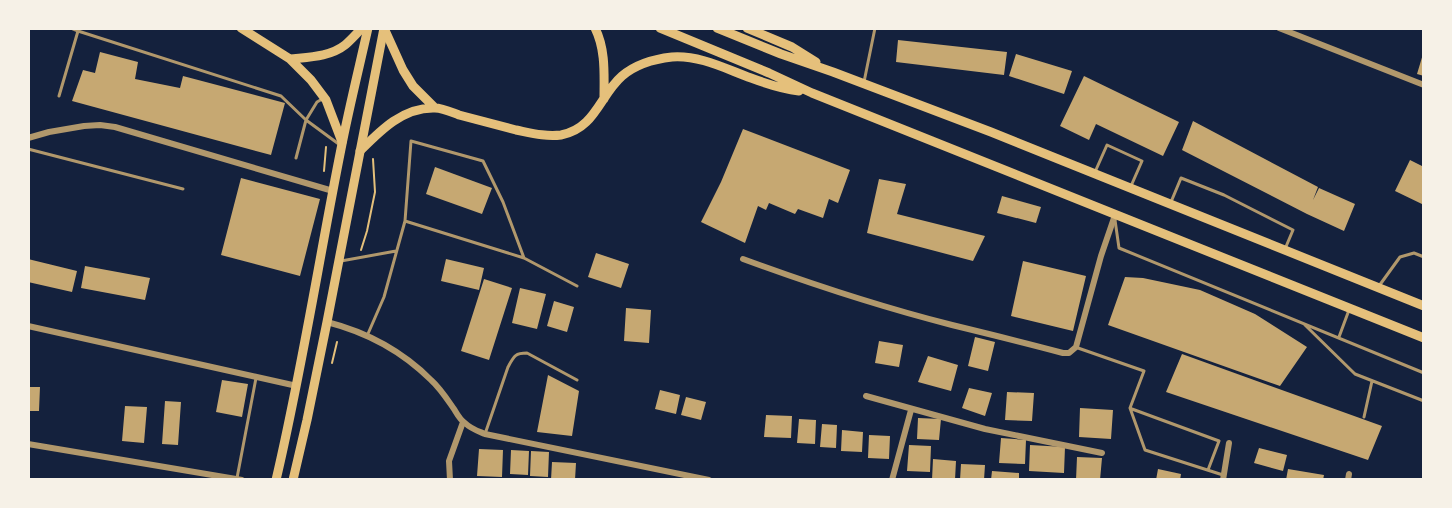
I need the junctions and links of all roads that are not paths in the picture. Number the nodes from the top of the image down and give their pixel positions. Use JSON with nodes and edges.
{"nodes":[{"id":1,"x":71,"y":28,"type":"edge"},
{"id":2,"x":241,"y":28,"type":"edge"},
{"id":3,"x":362,"y":28,"type":"edge"},
{"id":4,"x":368,"y":28,"type":"edge"},
{"id":5,"x":384,"y":28,"type":"edge"},
{"id":6,"x":595,"y":28,"type":"edge"},
{"id":7,"x":660,"y":28,"type":"edge"},
{"id":8,"x":717,"y":28,"type":"edge"},
{"id":9,"x":747,"y":28,"type":"edge"},
{"id":10,"x":875,"y":28,"type":"edge"},
{"id":11,"x":1279,"y":28,"type":"edge"},
{"id":12,"x":78,"y":31,"type":"junction"},
{"id":13,"x":290,"y":59,"type":"junction"},
{"id":14,"x":833,"y":72,"type":"junction"},
{"id":15,"x":863,"y":84,"type":"junction"},
{"id":16,"x":1424,"y":85,"type":"edge"},
{"id":17,"x":812,"y":93,"type":"junction"},
{"id":18,"x":59,"y":96,"type":"dead end"},
{"id":19,"x":325,"y":97,"type":"junction"},
{"id":20,"x":604,"y":99,"type":"junction"},
{"id":21,"x":434,"y":107,"type":"junction"},
{"id":22,"x":306,"y":120,"type":"junction"},
{"id":23,"x":28,"y":138,"type":"edge"},
{"id":24,"x":342,"y":144,"type":"junction"},
{"id":25,"x":28,"y":149,"type":"edge"},
{"id":26,"x":360,"y":151,"type":"junction"},
{"id":27,"x":296,"y":158,"type":"dead end"},
{"id":28,"x":1094,"y":173,"type":"junction"},
{"id":29,"x":1130,"y":188,"type":"junction"},
{"id":30,"x":183,"y":189,"type":"dead end"},
{"id":31,"x":333,"y":190,"type":"junction"},
{"id":32,"x":1170,"y":203,"type":"junction"},
{"id":33,"x":1115,"y":215,"type":"junction"},
{"id":34,"x":405,"y":221,"type":"junction"},
{"id":35,"x":1285,"y":249,"type":"junction"},
{"id":36,"x":396,"y":251,"type":"junction"},
{"id":37,"x":1424,"y":257,"type":"edge"},
{"id":38,"x":524,"y":258,"type":"junction"},
{"id":39,"x":743,"y":259,"type":"dead end"},
{"id":40,"x":339,"y":261,"type":"junction"},
{"id":41,"x":577,"y":286,"type":"dead end"},
{"id":42,"x":1378,"y":288,"type":"junction"},
{"id":43,"x":1424,"y":306,"type":"edge"},
{"id":44,"x":1349,"y":308,"type":"junction"},
{"id":45,"x":327,"y":322,"type":"junction"},
{"id":46,"x":1304,"y":324,"type":"junction"},
{"id":47,"x":28,"y":326,"type":"edge"},
{"id":48,"x":368,"y":336,"type":"junction"},
{"id":49,"x":1339,"y":338,"type":"junction"},
{"id":50,"x":1424,"y":338,"type":"edge"},
{"id":51,"x":1076,"y":347,"type":"junction"},
{"id":52,"x":1424,"y":373,"type":"edge"},
{"id":53,"x":257,"y":376,"type":"junction"},
{"id":54,"x":577,"y":380,"type":"dead end"},
{"id":55,"x":1372,"y":381,"type":"junction"},
{"id":56,"x":297,"y":386,"type":"junction"},
{"id":57,"x":866,"y":396,"type":"dead end"},
{"id":58,"x":1424,"y":401,"type":"edge"},
{"id":59,"x":1130,"y":408,"type":"junction"},
{"id":60,"x":911,"y":410,"type":"junction"},
{"id":61,"x":1364,"y":417,"type":"dead end"},
{"id":62,"x":463,"y":422,"type":"junction"},
{"id":63,"x":485,"y":434,"type":"junction"},
{"id":64,"x":1229,"y":443,"type":"dead end"},
{"id":65,"x":28,"y":444,"type":"edge"},
{"id":66,"x":1102,"y":453,"type":"dead end"},
{"id":67,"x":1208,"y":470,"type":"junction"},
{"id":68,"x":1224,"y":477,"type":"edge"},
{"id":69,"x":239,"y":479,"type":"edge"},
{"id":70,"x":276,"y":480,"type":"edge"},
{"id":71,"x":293,"y":480,"type":"edge"},
{"id":72,"x":450,"y":480,"type":"edge"},
{"id":73,"x":709,"y":480,"type":"edge"},
{"id":74,"x":892,"y":480,"type":"edge"}],
"edges":[{"from":1,"to":12,"type":"lane"},
{"from":2,"to":13,"type":"main road"},
{"from":3,"to":13,"type":"main road"},
{"from":4,"to":24,"type":"main road"},
{"from":5,"to":21,"type":"main road"},
{"from":5,"to":26,"type":"main road"},
{"from":6,"to":20,"type":"main road"},
{"from":7,"to":17,"type":"main road"},
{"from":8,"to":14,"type":"main road"},
{"from":9,"to":14,"type":"main road"},
{"from":10,"to":15,"type":"lane"},
{"from":11,"to":16,"type":"street"},
{"from":12,"to":18,"type":"lane"},
{"from":12,"to":22,"type":"lane"},
{"from":13,"to":19,"type":"main road"},
{"from":14,"to":15,"type":"main road"},
{"from":15,"to":28,"type":"main road"},
{"from":17,"to":20,"type":"main road"},
{"from":17,"to":33,"type":"main road"},
{"from":19,"to":22,"type":"lane"},
{"from":19,"to":24,"type":"main road"},
{"from":20,"to":21,"type":"main road"},
{"from":21,"to":26,"type":"main road"},
{"from":22,"to":24,"type":"lane"},
{"from":22,"to":27,"type":"lane"},
{"from":23,"to":31,"type":"street"},
{"from":24,"to":31,"type":"main road"},
{"from":25,"to":30,"type":"lane"},
{"from":26,"to":40,"type":"main road"},
{"from":28,"to":29,"type":"main road"},
{"from":28,"to":29,"type":"lane"},
{"from":29,"to":32,"type":"main road"},
{"from":31,"to":56,"type":"main road"},
{"from":32,"to":35,"type":"main road"},
{"from":32,"to":35,"type":"lane"},
{"from":33,"to":44,"type":"main road"},
{"from":33,"to":46,"type":"lane"},
{"from":33,"to":51,"type":"street"},
{"from":34,"to":36,"type":"lane"},
{"from":34,"to":38,"type":"lane"},
{"from":34,"to":38,"type":"lane"},
{"from":35,"to":42,"type":"main road"},
{"from":36,"to":40,"type":"lane"},
{"from":36,"to":48,"type":"lane"},
{"from":37,"to":42,"type":"lane"},
{"from":38,"to":41,"type":"lane"},
{"from":39,"to":51,"type":"street"},
{"from":40,"to":45,"type":"main road"},
{"from":42,"to":43,"type":"main road"},
{"from":44,"to":49,"type":"lane"},
{"from":44,"to":50,"type":"main road"},
{"from":45,"to":48,"type":"street"},
{"from":45,"to":71,"type":"main road"},
{"from":46,"to":49,"type":"lane"},
{"from":46,"to":55,"type":"lane"},
{"from":47,"to":53,"type":"street"},
{"from":48,"to":62,"type":"street"},
{"from":49,"to":52,"type":"lane"},
{"from":51,"to":59,"type":"lane"},
{"from":53,"to":56,"type":"street"},
{"from":53,"to":69,"type":"lane"},
{"from":54,"to":63,"type":"lane"},
{"from":55,"to":58,"type":"lane"},
{"from":55,"to":61,"type":"lane"},
{"from":56,"to":70,"type":"main road"},
{"from":57,"to":60,"type":"street"},
{"from":59,"to":67,"type":"lane"},
{"from":59,"to":67,"type":"lane"},
{"from":60,"to":66,"type":"street"},
{"from":60,"to":74,"type":"street"},
{"from":62,"to":63,"type":"street"},
{"from":62,"to":72,"type":"street"},
{"from":63,"to":73,"type":"street"},
{"from":64,"to":68,"type":"street"},
{"from":65,"to":69,"type":"street"},
{"from":67,"to":68,"type":"lane"}]}
